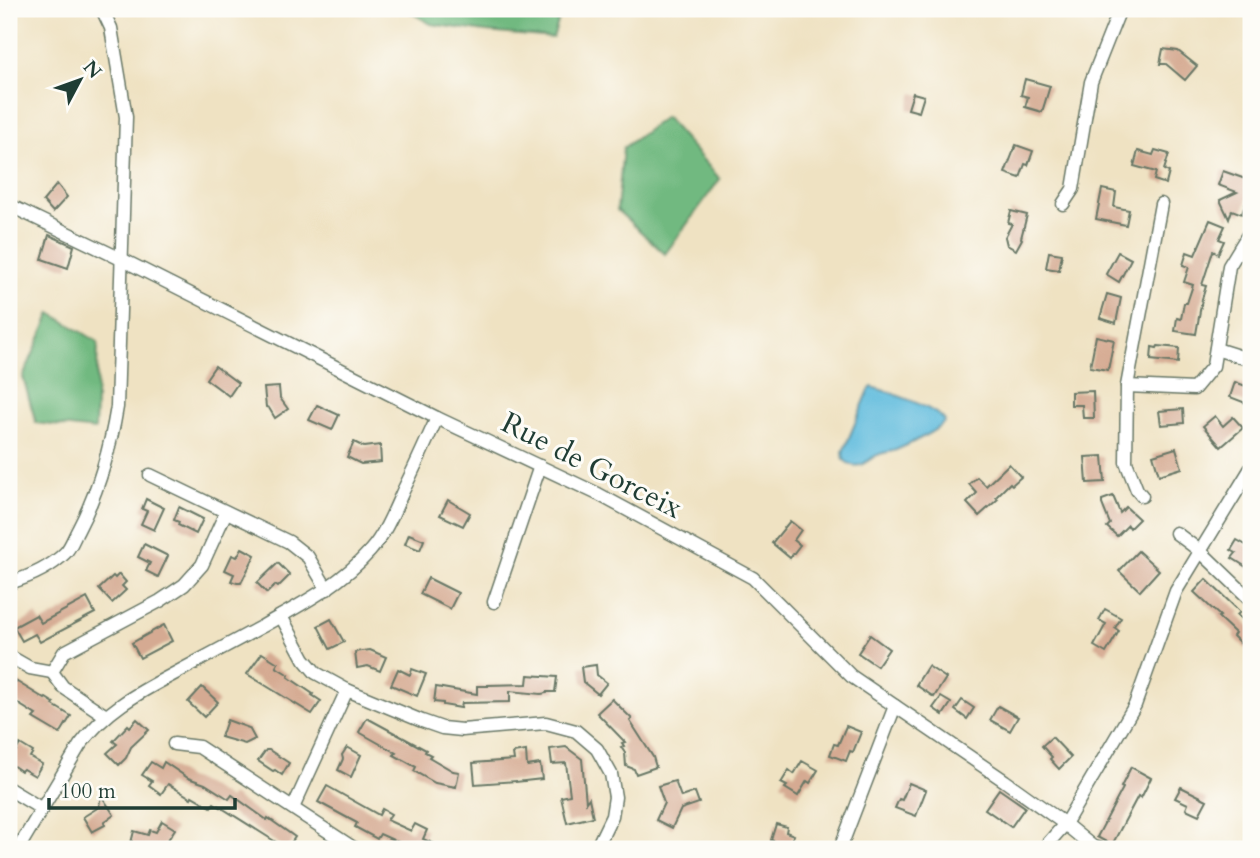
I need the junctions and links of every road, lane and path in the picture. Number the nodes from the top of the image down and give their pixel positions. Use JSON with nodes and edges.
{"nodes":[{"id":1,"x":102,"y":9,"type":"edge"},
{"id":2,"x":1120,"y":9,"type":"edge"},
{"id":3,"x":1063,"y":204,"type":"dead end"},
{"id":4,"x":1161,"y":204,"type":"dead end"},
{"id":5,"x":9,"y":205,"type":"edge"},
{"id":6,"x":24,"y":213,"type":"junction"},
{"id":7,"x":9,"y":220,"type":"edge"},
{"id":8,"x":1251,"y":230,"type":"edge"},
{"id":9,"x":123,"y":260,"type":"junction"},
{"id":10,"x":1216,"y":349,"type":"junction"},
{"id":11,"x":1251,"y":360,"type":"edge"},
{"id":12,"x":1127,"y":386,"type":"junction"},
{"id":13,"x":437,"y":418,"type":"junction"},
{"id":14,"x":540,"y":466,"type":"junction"},
{"id":15,"x":1251,"y":468,"type":"edge"},
{"id":16,"x":150,"y":475,"type":"dead end"},
{"id":17,"x":1142,"y":496,"type":"dead end"},
{"id":18,"x":226,"y":512,"type":"junction"},
{"id":19,"x":1176,"y":533,"type":"dead end"},
{"id":20,"x":1200,"y":551,"type":"junction"},
{"id":21,"x":9,"y":583,"type":"edge"},
{"id":22,"x":327,"y":589,"type":"junction"},
{"id":23,"x":1251,"y":600,"type":"edge"},
{"id":24,"x":494,"y":602,"type":"dead end"},
{"id":25,"x":281,"y":616,"type":"junction"},
{"id":26,"x":9,"y":656,"type":"edge"},
{"id":27,"x":52,"y":672,"type":"junction"},
{"id":28,"x":347,"y":690,"type":"junction"},
{"id":29,"x":895,"y":706,"type":"junction"},
{"id":30,"x":106,"y":716,"type":"junction"},
{"id":31,"x":174,"y":744,"type":"dead end"},
{"id":32,"x":9,"y":789,"type":"edge"},
{"id":33,"x":293,"y":808,"type":"junction"},
{"id":34,"x":42,"y":809,"type":"junction"},
{"id":35,"x":1065,"y":824,"type":"junction"},
{"id":36,"x":18,"y":849,"type":"edge"},
{"id":37,"x":355,"y":849,"type":"edge"},
{"id":38,"x":596,"y":849,"type":"edge"},
{"id":39,"x":840,"y":849,"type":"edge"},
{"id":40,"x":1043,"y":849,"type":"edge"},
{"id":41,"x":1100,"y":849,"type":"edge"}],
"edges":[{"from":1,"to":9,"type":"street"},
{"from":2,"to":3,"type":"street"},
{"from":4,"to":12,"type":"street"},
{"from":5,"to":6,"type":"street","name":"Rue de Gorceix"},
{"from":6,"to":7,"type":"street"},
{"from":6,"to":9,"type":"street","name":"Rue de Gorceix"},
{"from":8,"to":10,"type":"street"},
{"from":9,"to":13,"type":"street","name":"Rue de Gorceix"},
{"from":9,"to":21,"type":"street"},
{"from":10,"to":11,"type":"street"},
{"from":10,"to":12,"type":"street"},
{"from":12,"to":17,"type":"street"},
{"from":13,"to":14,"type":"street","name":"Rue de Gorceix"},
{"from":13,"to":22,"type":"street"},
{"from":14,"to":24,"type":"street"},
{"from":14,"to":29,"type":"street","name":"Rue de Gorceix"},
{"from":15,"to":20,"type":"street"},
{"from":16,"to":18,"type":"street"},
{"from":18,"to":22,"type":"street"},
{"from":18,"to":27,"type":"street"},
{"from":19,"to":20,"type":"street"},
{"from":20,"to":23,"type":"street"},
{"from":20,"to":35,"type":"street"},
{"from":22,"to":25,"type":"street"},
{"from":25,"to":28,"type":"street"},
{"from":25,"to":30,"type":"street"},
{"from":26,"to":27,"type":"street"},
{"from":27,"to":30,"type":"street"},
{"from":28,"to":33,"type":"street"},
{"from":28,"to":38,"type":"street"},
{"from":29,"to":35,"type":"street","name":"Rue de Gorceix"},
{"from":29,"to":39,"type":"street"},
{"from":30,"to":34,"type":"street"},
{"from":31,"to":33,"type":"street"},
{"from":32,"to":34,"type":"street"},
{"from":33,"to":37,"type":"street"},
{"from":34,"to":36,"type":"street"},
{"from":35,"to":40,"type":"street"},
{"from":35,"to":41,"type":"street","name":"Rue de Gorceix"}]}
